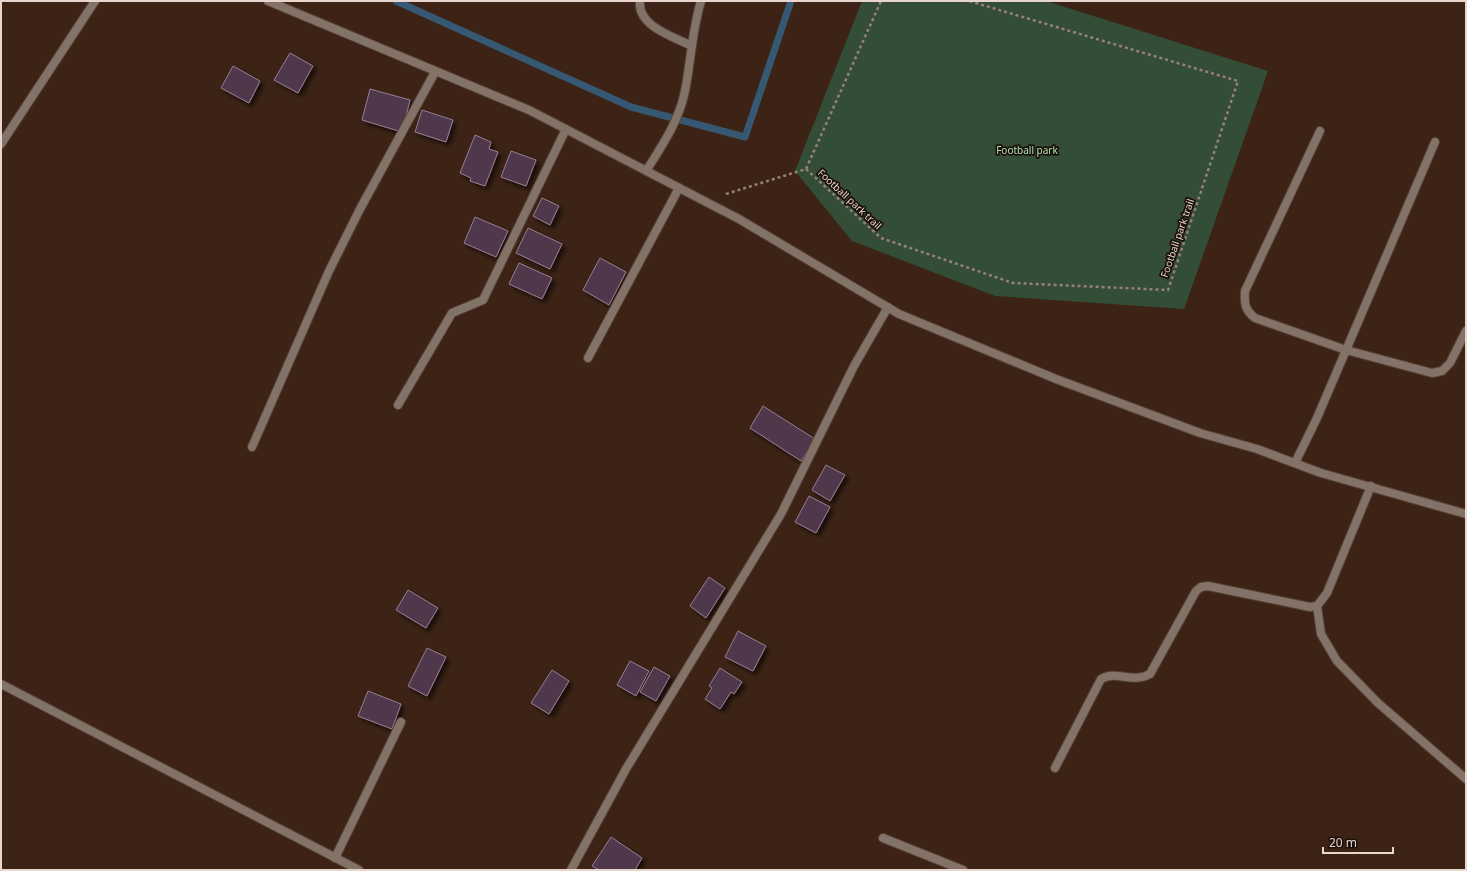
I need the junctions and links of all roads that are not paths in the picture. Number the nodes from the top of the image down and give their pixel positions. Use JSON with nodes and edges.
{"nodes":[{"id":1,"x":95,"y":1,"type":"edge"},
{"id":2,"x":268,"y":1,"type":"edge"},
{"id":3,"x":640,"y":1,"type":"edge"},
{"id":4,"x":701,"y":1,"type":"edge"},
{"id":5,"x":692,"y":46,"type":"junction"},
{"id":6,"x":435,"y":72,"type":"junction"},
{"id":7,"x":566,"y":129,"type":"junction"},
{"id":8,"x":1320,"y":131,"type":"dead end"},
{"id":9,"x":1435,"y":142,"type":"dead end"},
{"id":10,"x":1,"y":144,"type":"edge"},
{"id":11,"x":646,"y":171,"type":"junction"},
{"id":12,"x":678,"y":188,"type":"junction"},
{"id":13,"x":888,"y":307,"type":"junction"},
{"id":14,"x":1466,"y":331,"type":"edge"},
{"id":15,"x":1346,"y":350,"type":"junction"},
{"id":16,"x":588,"y":358,"type":"dead end"},
{"id":17,"x":398,"y":405,"type":"dead end"},
{"id":18,"x":252,"y":447,"type":"dead end"},
{"id":19,"x":1295,"y":463,"type":"junction"},
{"id":20,"x":1371,"y":486,"type":"junction"},
{"id":21,"x":1466,"y":514,"type":"edge"},
{"id":22,"x":1317,"y":606,"type":"junction"},
{"id":23,"x":1,"y":684,"type":"edge"},
{"id":24,"x":402,"y":722,"type":"dead end"},
{"id":25,"x":1055,"y":768,"type":"dead end"},
{"id":26,"x":1466,"y":779,"type":"edge"},
{"id":27,"x":883,"y":838,"type":"dead end"},
{"id":28,"x":335,"y":858,"type":"junction"},
{"id":29,"x":358,"y":870,"type":"edge"},
{"id":30,"x":571,"y":870,"type":"edge"},
{"id":31,"x":963,"y":870,"type":"edge"}],
"edges":[{"from":1,"to":10,"type":"street"},
{"from":2,"to":6,"type":"street"},
{"from":3,"to":5,"type":"street"},
{"from":4,"to":5,"type":"street"},
{"from":5,"to":11,"type":"street"},
{"from":6,"to":7,"type":"street"},
{"from":6,"to":18,"type":"street"},
{"from":7,"to":11,"type":"street"},
{"from":7,"to":17,"type":"street"},
{"from":8,"to":15,"type":"street"},
{"from":9,"to":15,"type":"street"},
{"from":11,"to":12,"type":"street"},
{"from":12,"to":13,"type":"street"},
{"from":12,"to":16,"type":"street"},
{"from":13,"to":19,"type":"street"},
{"from":13,"to":30,"type":"street"},
{"from":14,"to":15,"type":"street"},
{"from":15,"to":19,"type":"street"},
{"from":19,"to":20,"type":"street"},
{"from":20,"to":21,"type":"street"},
{"from":20,"to":22,"type":"street"},
{"from":22,"to":25,"type":"street"},
{"from":22,"to":26,"type":"street"},
{"from":23,"to":28,"type":"street"},
{"from":24,"to":28,"type":"street"},
{"from":27,"to":31,"type":"street"},
{"from":28,"to":29,"type":"street"}]}
